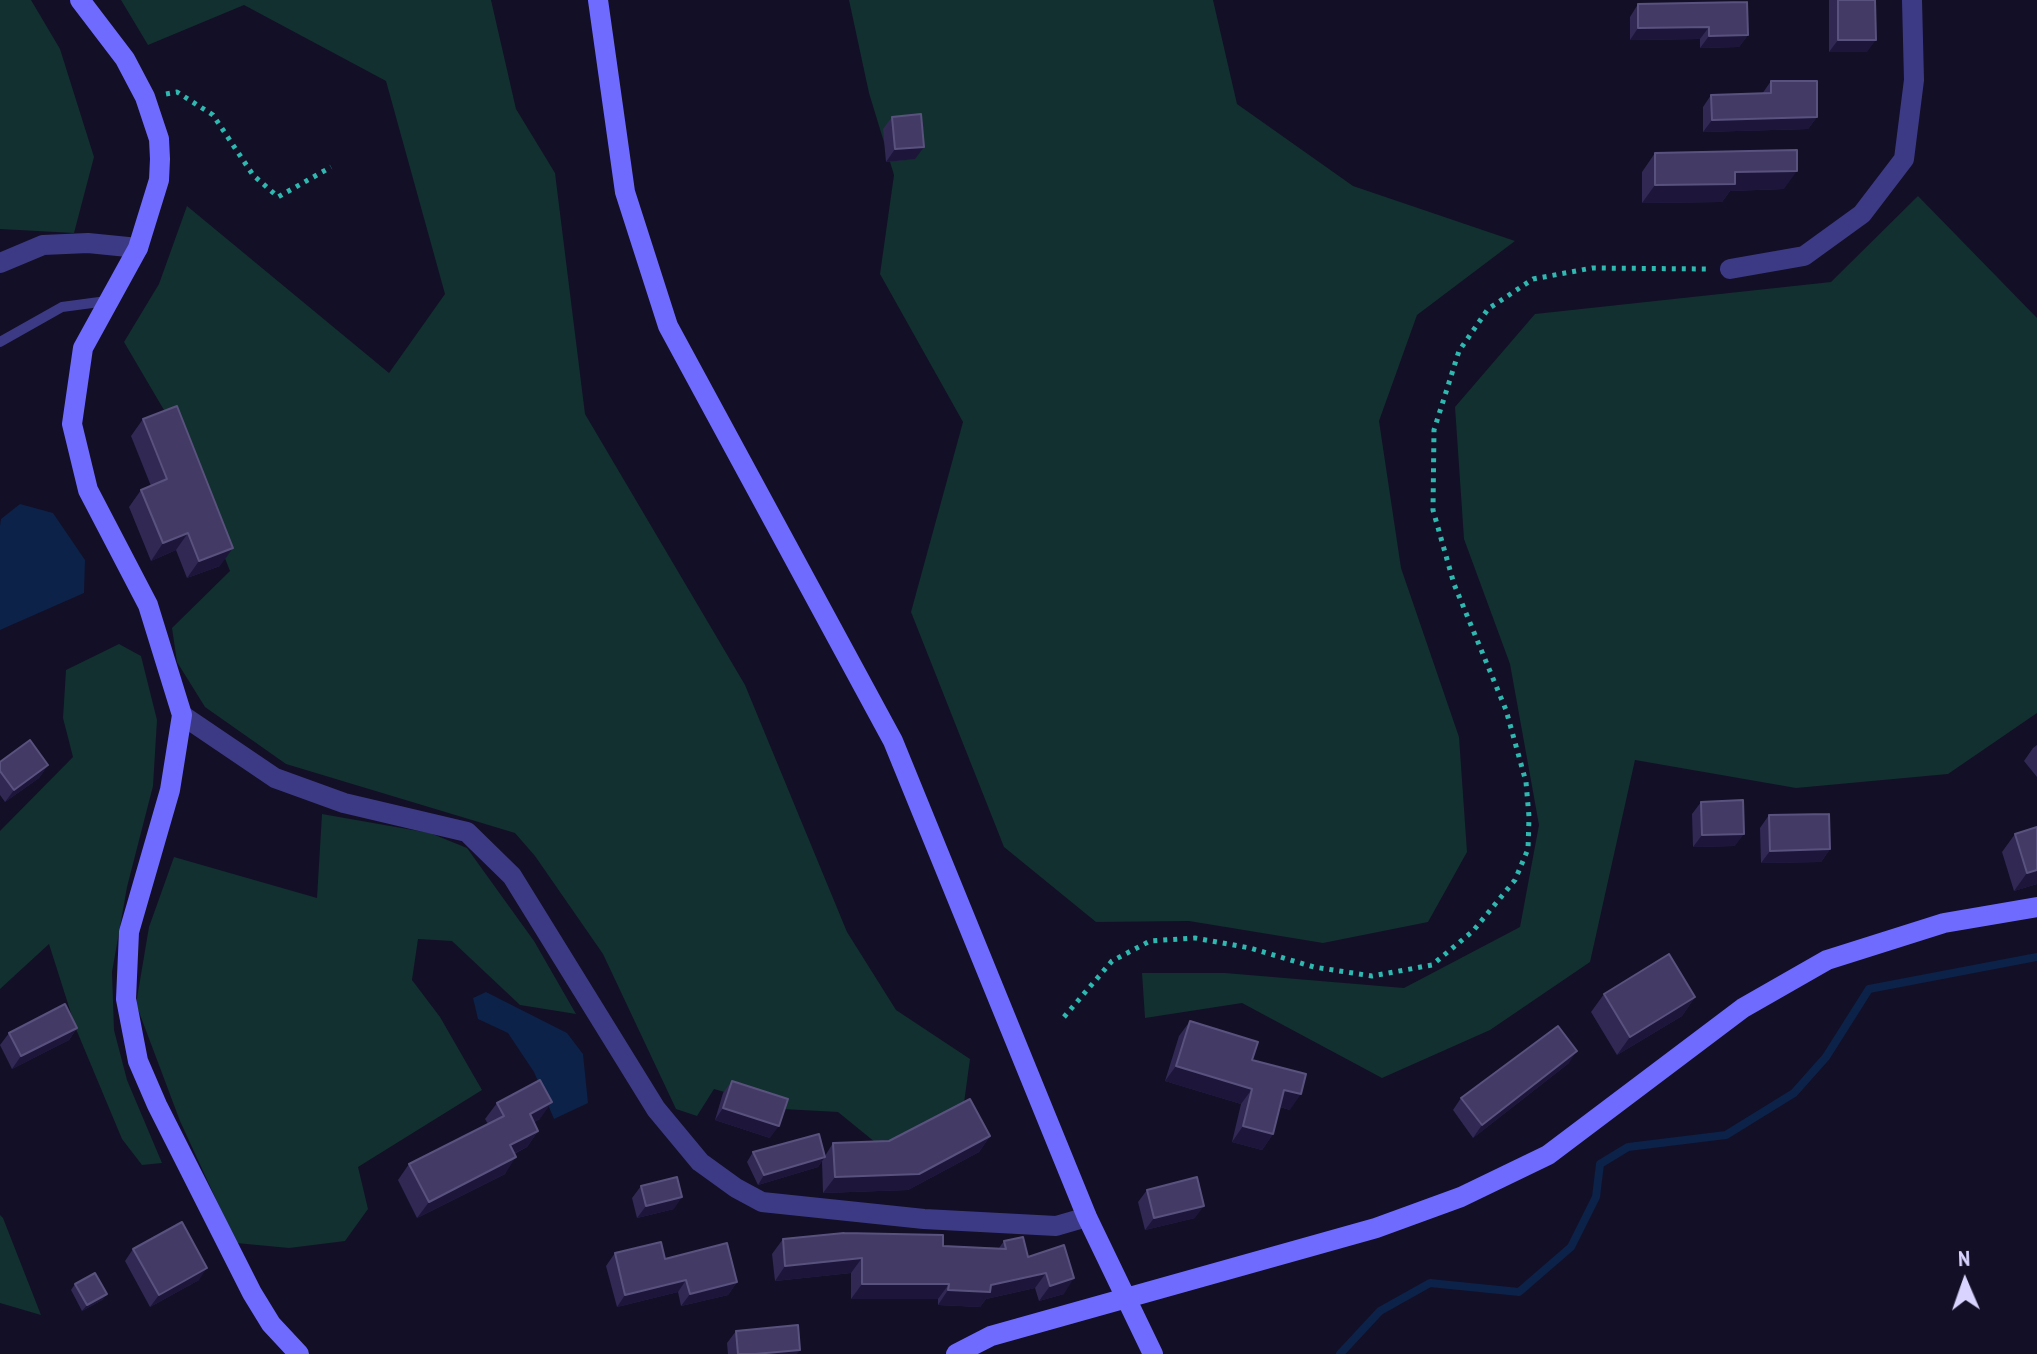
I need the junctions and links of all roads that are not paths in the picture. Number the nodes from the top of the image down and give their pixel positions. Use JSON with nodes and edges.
{"nodes":[{"id":1,"x":80,"y":0,"type":"edge"},
{"id":2,"x":598,"y":0,"type":"edge"},
{"id":3,"x":1912,"y":0,"type":"edge"},
{"id":4,"x":138,"y":248,"type":"junction"},
{"id":5,"x":0,"y":263,"type":"edge"},
{"id":6,"x":1730,"y":269,"type":"road end"},
{"id":7,"x":109,"y":300,"type":"junction"},
{"id":8,"x":0,"y":342,"type":"edge"},
{"id":9,"x":182,"y":715,"type":"junction"},
{"id":10,"x":2037,"y":907,"type":"edge"},
{"id":11,"x":1087,"y":1217,"type":"junction"},
{"id":12,"x":1129,"y":1299,"type":"junction"},
{"id":13,"x":299,"y":1354,"type":"edge"},
{"id":14,"x":956,"y":1354,"type":"edge"},
{"id":15,"x":1153,"y":1354,"type":"edge"}],
"edges":[{"from":1,"to":4,"type":"street"},
{"from":2,"to":11,"type":"street"},
{"from":3,"to":6,"type":"street"},
{"from":4,"to":5,"type":"street"},
{"from":4,"to":7,"type":"street"},
{"from":7,"to":8,"type":"lane"},
{"from":7,"to":9,"type":"street"},
{"from":9,"to":11,"type":"street"},
{"from":9,"to":13,"type":"street"},
{"from":10,"to":12,"type":"street"},
{"from":11,"to":12,"type":"street"},
{"from":12,"to":14,"type":"street"},
{"from":12,"to":15,"type":"street"}]}
